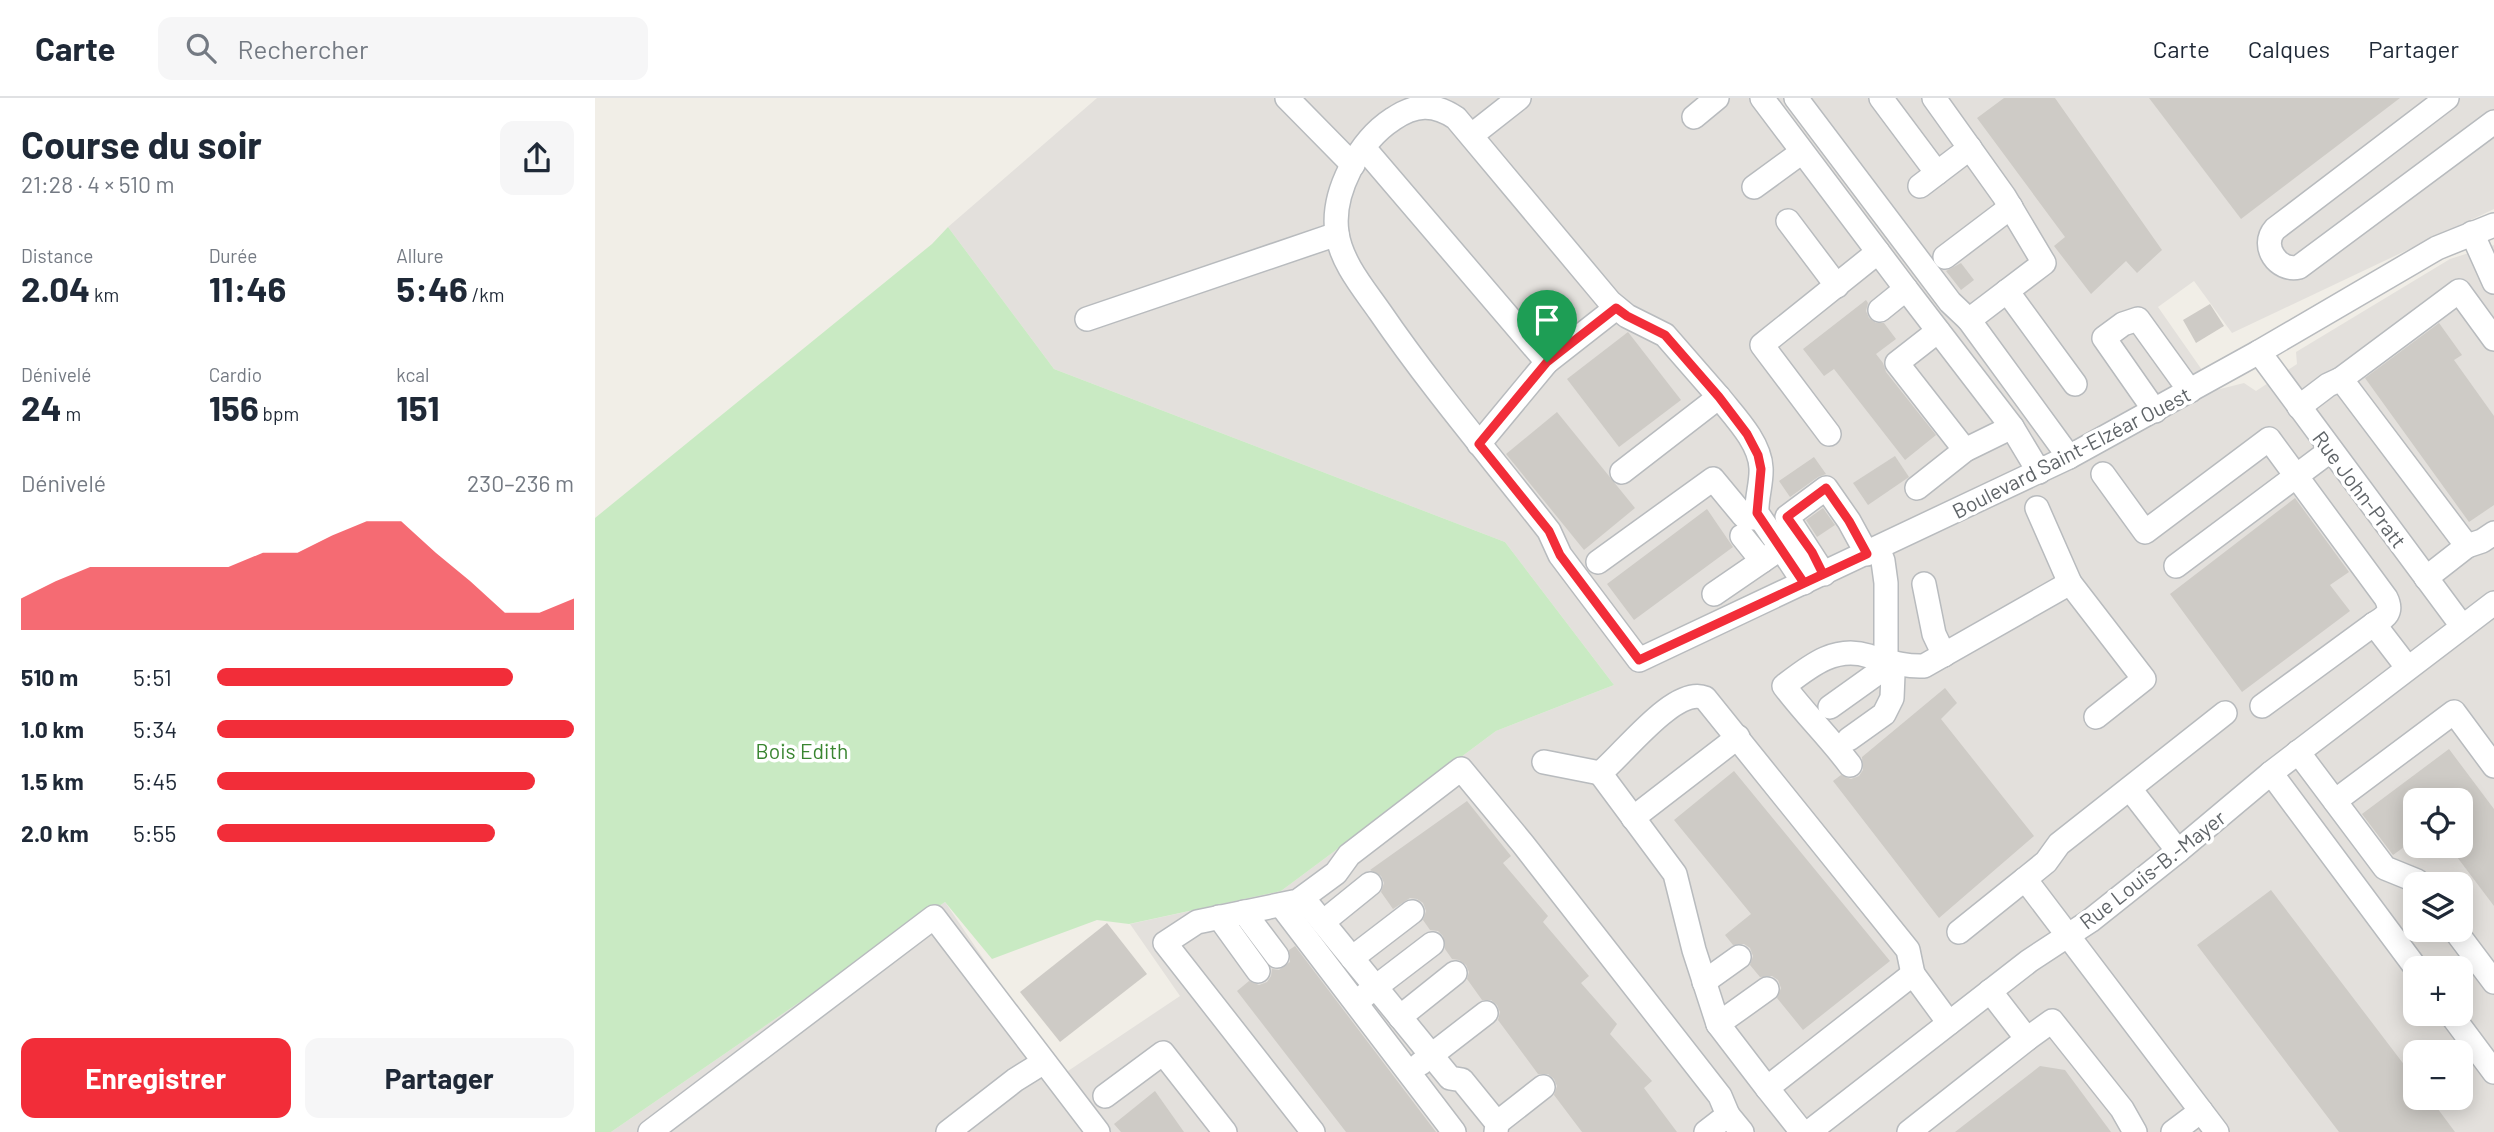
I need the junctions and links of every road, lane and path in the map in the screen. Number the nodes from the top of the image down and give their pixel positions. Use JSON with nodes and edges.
{"nodes":[{"id":1,"x":1287,"y":98,"type":"edge"},
{"id":2,"x":1519,"y":98,"type":"edge"},
{"id":3,"x":1717,"y":98,"type":"edge"},
{"id":4,"x":1762,"y":98,"type":"edge"},
{"id":5,"x":1796,"y":98,"type":"edge"},
{"id":6,"x":1881,"y":98,"type":"edge"},
{"id":7,"x":1934,"y":98,"type":"edge"},
{"id":8,"x":2447,"y":98,"type":"edge"},
{"id":9,"x":1409,"y":103,"type":"edge"},
{"id":10,"x":1446,"y":103,"type":"edge"},
{"id":11,"x":1694,"y":117,"type":"dead end"},
{"id":12,"x":2494,"y":122,"type":"edge"},
{"id":13,"x":1472,"y":135,"type":"junction"},
{"id":14,"x":1971,"y":148,"type":"junction"},
{"id":15,"x":1802,"y":152,"type":"junction"},
{"id":16,"x":1359,"y":156,"type":"junction"},
{"id":17,"x":1754,"y":187,"type":"dead end"},
{"id":18,"x":2011,"y":207,"type":"junction"},
{"id":19,"x":1788,"y":221,"type":"dead end"},
{"id":20,"x":2494,"y":225,"type":"edge"},
{"id":21,"x":2472,"y":233,"type":"junction"},
{"id":22,"x":1337,"y":234,"type":"junction"},
{"id":23,"x":1878,"y":252,"type":"junction"},
{"id":24,"x":1945,"y":257,"type":"dead end"},
{"id":25,"x":2494,"y":282,"type":"edge"},
{"id":26,"x":1837,"y":286,"type":"junction"},
{"id":27,"x":1906,"y":289,"type":"junction"},
{"id":28,"x":2007,"y":291,"type":"junction"},
{"id":29,"x":1616,"y":308,"type":"junction"},
{"id":30,"x":1880,"y":310,"type":"dead end"},
{"id":31,"x":1087,"y":319,"type":"dead end"},
{"id":32,"x":1969,"y":320,"type":"junction"},
{"id":33,"x":1938,"y":331,"type":"junction"},
{"id":34,"x":2494,"y":339,"type":"edge"},
{"id":35,"x":2259,"y":352,"type":"junction"},
{"id":36,"x":1547,"y":362,"type":"junction"},
{"id":37,"x":2341,"y":379,"type":"junction"},
{"id":38,"x":2075,"y":384,"type":"dead end"},
{"id":39,"x":2190,"y":391,"type":"junction"},
{"id":40,"x":1719,"y":397,"type":"junction"},
{"id":41,"x":2299,"y":408,"type":"junction"},
{"id":42,"x":2155,"y":411,"type":"junction"},
{"id":43,"x":2012,"y":426,"type":"junction"},
{"id":44,"x":1829,"y":434,"type":"dead end"},
{"id":45,"x":1965,"y":450,"type":"junction"},
{"id":46,"x":2331,"y":450,"type":"junction"},
{"id":47,"x":1485,"y":451,"type":"junction"},
{"id":48,"x":2069,"y":457,"type":"junction"},
{"id":49,"x":1622,"y":472,"type":"dead end"},
{"id":50,"x":2039,"y":472,"type":"junction"},
{"id":51,"x":2103,"y":474,"type":"dead end"},
{"id":52,"x":2296,"y":476,"type":"junction"},
{"id":53,"x":1917,"y":488,"type":"dead end"},
{"id":54,"x":2037,"y":509,"type":"dead end"},
{"id":55,"x":1759,"y":518,"type":"junction"},
{"id":56,"x":2494,"y":533,"type":"edge"},
{"id":57,"x":1742,"y":536,"type":"dead end"},
{"id":58,"x":2467,"y":546,"type":"junction"},
{"id":59,"x":1872,"y":551,"type":"junction"},
{"id":60,"x":1771,"y":554,"type":"junction"},
{"id":61,"x":1598,"y":562,"type":"dead end"},
{"id":62,"x":2176,"y":566,"type":"dead end"},
{"id":63,"x":1814,"y":578,"type":"junction"},
{"id":64,"x":2426,"y":578,"type":"junction"},
{"id":65,"x":2070,"y":583,"type":"junction"},
{"id":66,"x":1924,"y":584,"type":"dead end"},
{"id":67,"x":1714,"y":594,"type":"dead end"},
{"id":68,"x":2494,"y":603,"type":"edge"},
{"id":69,"x":2374,"y":624,"type":"junction"},
{"id":70,"x":2462,"y":626,"type":"junction"},
{"id":71,"x":1944,"y":655,"type":"junction"},
{"id":72,"x":1886,"y":661,"type":"junction"},
{"id":73,"x":2407,"y":667,"type":"junction"},
{"id":74,"x":2262,"y":706,"type":"dead end"},
{"id":75,"x":1830,"y":707,"type":"dead end"},
{"id":76,"x":2225,"y":713,"type":"dead end"},
{"id":77,"x":2096,"y":718,"type":"dead end"},
{"id":78,"x":1738,"y":737,"type":"junction"},
{"id":79,"x":1849,"y":739,"type":"dead end"},
{"id":80,"x":2298,"y":752,"type":"junction"},
{"id":81,"x":1544,"y":762,"type":"dead end"},
{"id":82,"x":2494,"y":766,"type":"edge"},
{"id":83,"x":1843,"y":769,"type":"dead end"},
{"id":84,"x":1600,"y":773,"type":"junction"},
{"id":85,"x":2271,"y":773,"type":"junction"},
{"id":86,"x":2130,"y":789,"type":"junction"},
{"id":87,"x":2335,"y":801,"type":"junction"},
{"id":88,"x":1633,"y":818,"type":"junction"},
{"id":89,"x":2178,"y":851,"type":"junction"},
{"id":90,"x":2403,"y":875,"type":"edge"},
{"id":91,"x":2025,"y":879,"type":"junction"},
{"id":92,"x":1370,"y":884,"type":"dead end"},
{"id":93,"x":1292,"y":901,"type":"junction"},
{"id":94,"x":1244,"y":912,"type":"junction"},
{"id":95,"x":1412,"y":912,"type":"dead end"},
{"id":96,"x":1219,"y":918,"type":"junction"},
{"id":97,"x":1323,"y":922,"type":"junction"},
{"id":98,"x":1959,"y":932,"type":"dead end"},
{"id":99,"x":2067,"y":934,"type":"junction"},
{"id":100,"x":2464,"y":942,"type":"edge"},
{"id":101,"x":1432,"y":944,"type":"dead end"},
{"id":102,"x":1277,"y":956,"type":"dead end"},
{"id":103,"x":2407,"y":956,"type":"edge"},
{"id":104,"x":1739,"y":957,"type":"dead end"},
{"id":105,"x":1352,"y":958,"type":"junction"},
{"id":106,"x":1258,"y":971,"type":"dead end"},
{"id":107,"x":1455,"y":973,"type":"dead end"},
{"id":108,"x":1913,"y":974,"type":"junction"},
{"id":109,"x":1705,"y":982,"type":"junction"},
{"id":110,"x":2494,"y":982,"type":"edge"},
{"id":111,"x":1375,"y":987,"type":"junction"},
{"id":112,"x":1990,"y":991,"type":"junction"},
{"id":113,"x":1768,"y":995,"type":"dead end"},
{"id":114,"x":1356,"y":1002,"type":"junction"},
{"id":115,"x":1486,"y":1013,"type":"dead end"},
{"id":116,"x":1400,"y":1017,"type":"junction"},
{"id":117,"x":1949,"y":1023,"type":"junction"},
{"id":118,"x":2460,"y":1026,"type":"edge"},
{"id":119,"x":1722,"y":1029,"type":"junction"},
{"id":120,"x":2027,"y":1039,"type":"junction"},
{"id":121,"x":1431,"y":1055,"type":"junction"},
{"id":122,"x":1044,"y":1062,"type":"junction"},
{"id":123,"x":2494,"y":1072,"type":"edge"},
{"id":124,"x":1409,"y":1073,"type":"junction"},
{"id":125,"x":1543,"y":1087,"type":"dead end"},
{"id":126,"x":1767,"y":1088,"type":"junction"},
{"id":127,"x":1105,"y":1096,"type":"dead end"},
{"id":128,"x":2201,"y":1111,"type":"junction"},
{"id":129,"x":1735,"y":1123,"type":"edge"},
{"id":130,"x":1496,"y":1128,"type":"edge"},
{"id":131,"x":650,"y":1132,"type":"edge"},
{"id":132,"x":948,"y":1132,"type":"edge"},
{"id":133,"x":1098,"y":1132,"type":"edge"},
{"id":134,"x":1225,"y":1132,"type":"edge"},
{"id":135,"x":1313,"y":1132,"type":"edge"},
{"id":136,"x":1454,"y":1132,"type":"edge"},
{"id":137,"x":1706,"y":1132,"type":"edge"},
{"id":138,"x":1802,"y":1132,"type":"edge"},
{"id":139,"x":1809,"y":1132,"type":"edge"},
{"id":140,"x":1909,"y":1132,"type":"edge"},
{"id":141,"x":2135,"y":1132,"type":"edge"},
{"id":142,"x":2173,"y":1132,"type":"edge"},
{"id":143,"x":2217,"y":1132,"type":"edge"}],
"edges":[{"from":1,"to":16,"type":"street"},
{"from":2,"to":13,"type":"street"},
{"from":3,"to":11,"type":"street"},
{"from":4,"to":15,"type":"street"},
{"from":5,"to":32,"type":"street"},
{"from":6,"to":14,"type":"street"},
{"from":7,"to":14,"type":"street"},
{"from":8,"to":12,"type":"street"},
{"from":9,"to":10,"type":"street"},
{"from":9,"to":16,"type":"street"},
{"from":10,"to":13,"type":"street"},
{"from":13,"to":29,"type":"street"},
{"from":14,"to":18,"type":"street"},
{"from":15,"to":17,"type":"street"},
{"from":15,"to":23,"type":"street"},
{"from":16,"to":22,"type":"street"},
{"from":16,"to":36,"type":"street"},
{"from":18,"to":24,"type":"street"},
{"from":18,"to":28,"type":"street"},
{"from":19,"to":26,"type":"street"},
{"from":20,"to":21,"type":"street","name":"Boulevard Saint-Elzéar Ouest"},
{"from":21,"to":25,"type":"street"},
{"from":21,"to":35,"type":"street","name":"Boulevard Saint-Elzéar Ouest"},
{"from":22,"to":31,"type":"street"},
{"from":22,"to":47,"type":"street"},
{"from":23,"to":26,"type":"street"},
{"from":23,"to":27,"type":"street"},
{"from":26,"to":44,"type":"street"},
{"from":27,"to":30,"type":"street"},
{"from":27,"to":33,"type":"street"},
{"from":28,"to":32,"type":"street"},
{"from":28,"to":38,"type":"street"},
{"from":29,"to":36,"type":"street"},
{"from":29,"to":40,"type":"street"},
{"from":32,"to":48,"type":"street"},
{"from":33,"to":43,"type":"street"},
{"from":33,"to":45,"type":"street"},
{"from":34,"to":37,"type":"street"},
{"from":35,"to":39,"type":"street","name":"Boulevard Saint-Elzéar Ouest"},
{"from":35,"to":41,"type":"street","name":"Rue John-Pratt"},
{"from":36,"to":47,"type":"street"},
{"from":37,"to":41,"type":"street"},
{"from":37,"to":58,"type":"street"},
{"from":39,"to":42,"type":"street","name":"Boulevard Saint-Elzéar Ouest"},
{"from":39,"to":42,"type":"street"},
{"from":40,"to":49,"type":"street"},
{"from":40,"to":55,"type":"street"},
{"from":41,"to":46,"type":"street","name":"Rue John-Pratt"},
{"from":42,"to":48,"type":"street","name":"Boulevard Saint-Elzéar Ouest"},
{"from":43,"to":45,"type":"street"},
{"from":43,"to":50,"type":"street"},
{"from":45,"to":53,"type":"street"},
{"from":46,"to":52,"type":"street"},
{"from":46,"to":64,"type":"street","name":"Rue John-Pratt"},
{"from":47,"to":63,"type":"street","name":"Boulevard Saint-Elzéar Ouest"},
{"from":48,"to":50,"type":"street","name":"Boulevard Saint-Elzéar Ouest"},
{"from":50,"to":59,"type":"street","name":"Boulevard Saint-Elzéar Ouest"},
{"from":51,"to":52,"type":"street"},
{"from":52,"to":62,"type":"street"},
{"from":52,"to":69,"type":"street"},
{"from":54,"to":65,"type":"street"},
{"from":55,"to":60,"type":"street"},
{"from":55,"to":61,"type":"street"},
{"from":56,"to":58,"type":"street"},
{"from":57,"to":60,"type":"street"},
{"from":58,"to":64,"type":"street"},
{"from":59,"to":63,"type":"street","name":"Boulevard Saint-Elzéar Ouest"},
{"from":59,"to":63,"type":"street"},
{"from":59,"to":72,"type":"street"},
{"from":60,"to":63,"type":"street"},
{"from":60,"to":67,"type":"street"},
{"from":64,"to":70,"type":"street","name":"Rue John-Pratt"},
{"from":65,"to":71,"type":"street"},
{"from":65,"to":77,"type":"street"},
{"from":66,"to":71,"type":"street"},
{"from":68,"to":70,"type":"street","name":"Rue Louis-B.-Mayer"},
{"from":69,"to":73,"type":"street"},
{"from":69,"to":74,"type":"street"},
{"from":70,"to":73,"type":"street","name":"Rue Louis-B.-Mayer"},
{"from":71,"to":72,"type":"street"},
{"from":72,"to":75,"type":"street"},
{"from":72,"to":79,"type":"street"},
{"from":72,"to":83,"type":"street"},
{"from":73,"to":80,"type":"street","name":"Rue Louis-B.-Mayer"},
{"from":76,"to":86,"type":"street"},
{"from":78,"to":84,"type":"street"},
{"from":78,"to":88,"type":"street"},
{"from":78,"to":108,"type":"street"},
{"from":80,"to":85,"type":"street","name":"Rue Louis-B.-Mayer"},
{"from":80,"to":87,"type":"street"},
{"from":81,"to":84,"type":"street"},
{"from":82,"to":87,"type":"street"},
{"from":84,"to":88,"type":"street"},
{"from":85,"to":89,"type":"street","name":"Rue Louis-B.-Mayer"},
{"from":85,"to":103,"type":"street"},
{"from":86,"to":89,"type":"street"},
{"from":86,"to":91,"type":"street"},
{"from":87,"to":90,"type":"street"},
{"from":88,"to":109,"type":"street"},
{"from":89,"to":99,"type":"street","name":"Rue Louis-B.-Mayer"},
{"from":91,"to":98,"type":"street"},
{"from":91,"to":99,"type":"street"},
{"from":92,"to":97,"type":"street"},
{"from":93,"to":94,"type":"street"},
{"from":93,"to":97,"type":"street"},
{"from":93,"to":114,"type":"street"},
{"from":93,"to":129,"type":"street"},
{"from":94,"to":96,"type":"street"},
{"from":94,"to":102,"type":"street"},
{"from":95,"to":105,"type":"street"},
{"from":96,"to":106,"type":"street"},
{"from":96,"to":135,"type":"street"},
{"from":97,"to":105,"type":"street"},
{"from":99,"to":112,"type":"street","name":"Rue Louis-B.-Mayer"},
{"from":99,"to":128,"type":"street"},
{"from":100,"to":110,"type":"street"},
{"from":101,"to":111,"type":"street"},
{"from":104,"to":109,"type":"street"},
{"from":105,"to":111,"type":"street"},
{"from":107,"to":116,"type":"street"},
{"from":108,"to":117,"type":"street"},
{"from":108,"to":126,"type":"street"},
{"from":109,"to":119,"type":"street"},
{"from":111,"to":114,"type":"street"},
{"from":111,"to":116,"type":"street"},
{"from":112,"to":117,"type":"street","name":"Rue Louis-B.-Mayer"},
{"from":112,"to":120,"type":"street"},
{"from":113,"to":119,"type":"street"},
{"from":114,"to":124,"type":"street"},
{"from":115,"to":121,"type":"street"},
{"from":116,"to":121,"type":"street"},
{"from":117,"to":139,"type":"street","name":"Rue Louis-B.-Mayer"},
{"from":118,"to":123,"type":"street"},
{"from":119,"to":126,"type":"street"},
{"from":120,"to":140,"type":"street"},
{"from":120,"to":141,"type":"street"},
{"from":121,"to":124,"type":"street"},
{"from":121,"to":130,"type":"street"},
{"from":122,"to":131,"type":"street"},
{"from":122,"to":132,"type":"street"},
{"from":122,"to":133,"type":"street"},
{"from":124,"to":136,"type":"street"},
{"from":125,"to":130,"type":"street"},
{"from":126,"to":138,"type":"street"},
{"from":127,"to":134,"type":"street"},
{"from":128,"to":142,"type":"street"},
{"from":128,"to":143,"type":"street"},
{"from":129,"to":137,"type":"street"}]}
